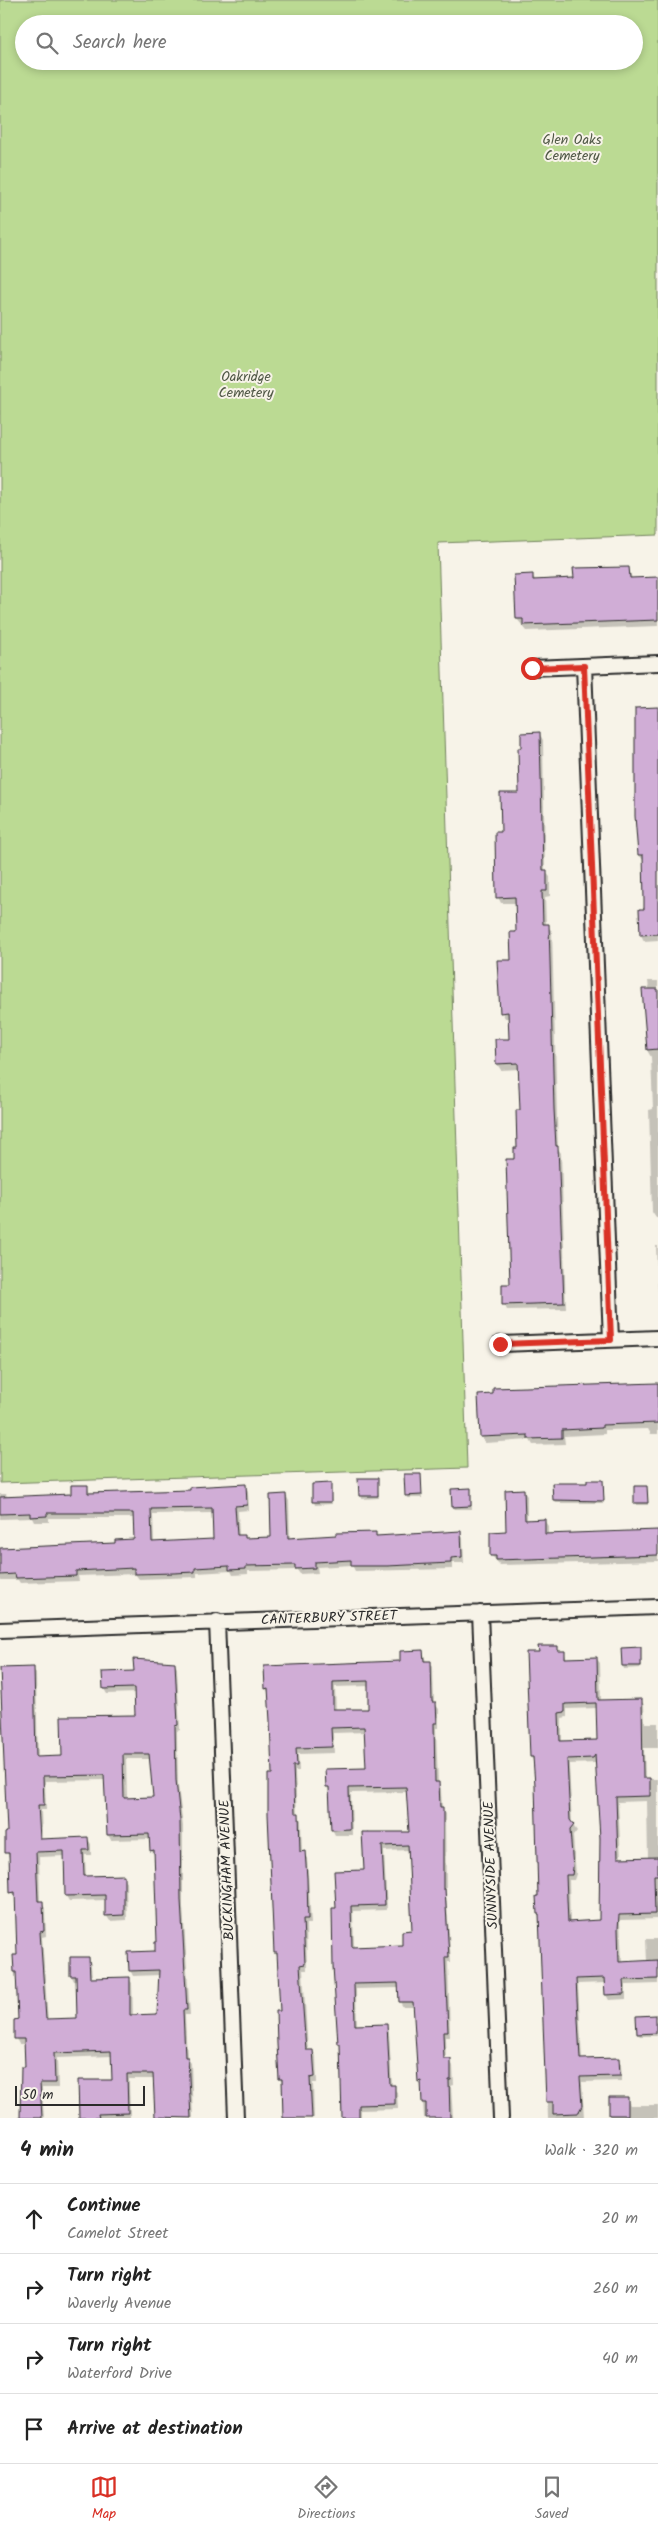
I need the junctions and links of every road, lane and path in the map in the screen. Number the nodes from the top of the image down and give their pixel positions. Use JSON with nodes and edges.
{"nodes":[{"id":1,"x":658,"y":663,"type":"edge"},
{"id":2,"x":584,"y":666,"type":"junction"},
{"id":3,"x":532,"y":668,"type":"dead end"},
{"id":4,"x":658,"y":1338,"type":"edge"},
{"id":5,"x":611,"y":1340,"type":"junction"},
{"id":6,"x":500,"y":1344,"type":"dead end"},
{"id":7,"x":658,"y":1607,"type":"edge"},
{"id":8,"x":480,"y":1613,"type":"junction"},
{"id":9,"x":218,"y":1621,"type":"junction"},
{"id":10,"x":0,"y":1630,"type":"edge"},
{"id":11,"x":236,"y":2118,"type":"edge"},
{"id":12,"x":501,"y":2118,"type":"edge"}],
"edges":[{"from":1,"to":2,"type":"street"},
{"from":2,"to":3,"type":"street"},
{"from":2,"to":5,"type":"street"},
{"from":4,"to":5,"type":"street"},
{"from":5,"to":6,"type":"street"},
{"from":7,"to":8,"type":"street","name":"CANTERBURY STREET"},
{"from":8,"to":9,"type":"street","name":"CANTERBURY STREET"},
{"from":8,"to":12,"type":"street","name":"SUNNYSIDE AVENUE"},
{"from":9,"to":10,"type":"street","name":"CANTERBURY STREET"},
{"from":9,"to":11,"type":"street","name":"BUCKINGHAM AVENUE"}]}
